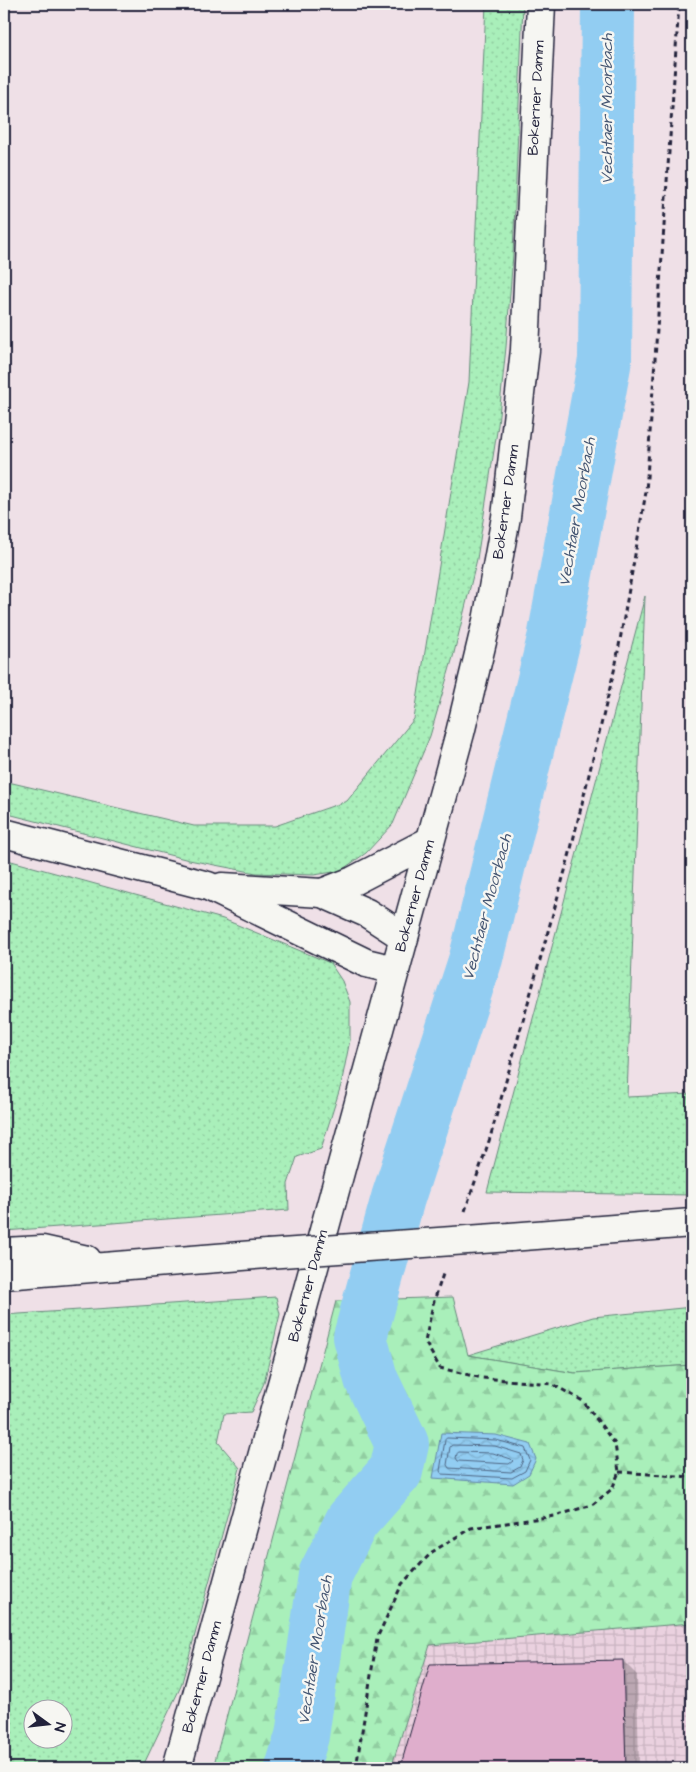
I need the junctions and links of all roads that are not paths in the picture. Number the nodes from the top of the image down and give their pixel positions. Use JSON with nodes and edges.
{"nodes":[{"id":1,"x":540,"y":4,"type":"edge"},
{"id":2,"x":4,"y":833,"type":"edge"},
{"id":3,"x":430,"y":841,"type":"junction"},
{"id":4,"x":208,"y":886,"type":"junction"},
{"id":5,"x":322,"y":893,"type":"junction"},
{"id":6,"x":404,"y":936,"type":"junction"},
{"id":7,"x":395,"y":970,"type":"junction"},
{"id":8,"x":692,"y":1223,"type":"edge"},
{"id":9,"x":4,"y":1252,"type":"edge"},
{"id":10,"x":118,"y":1266,"type":"junction"},
{"id":11,"x":4,"y":1275,"type":"edge"},
{"id":12,"x":177,"y":1768,"type":"edge"}],
"edges":[{"from":1,"to":3,"type":"main road","name":"Bokerner Damm"},
{"from":2,"to":4,"type":"main road"},
{"from":3,"to":5,"type":"main road"},
{"from":3,"to":6,"type":"main road","name":"Bokerner Damm"},
{"from":4,"to":5,"type":"main road"},
{"from":4,"to":7,"type":"main road"},
{"from":5,"to":6,"type":"main road"},
{"from":6,"to":7,"type":"main road","name":"Bokerner Damm"},
{"from":7,"to":12,"type":"main road","name":"Bokerner Damm"},
{"from":8,"to":10,"type":"main road","bridge":true},
{"from":9,"to":10,"type":"main road"},
{"from":10,"to":11,"type":"main road"}]}
